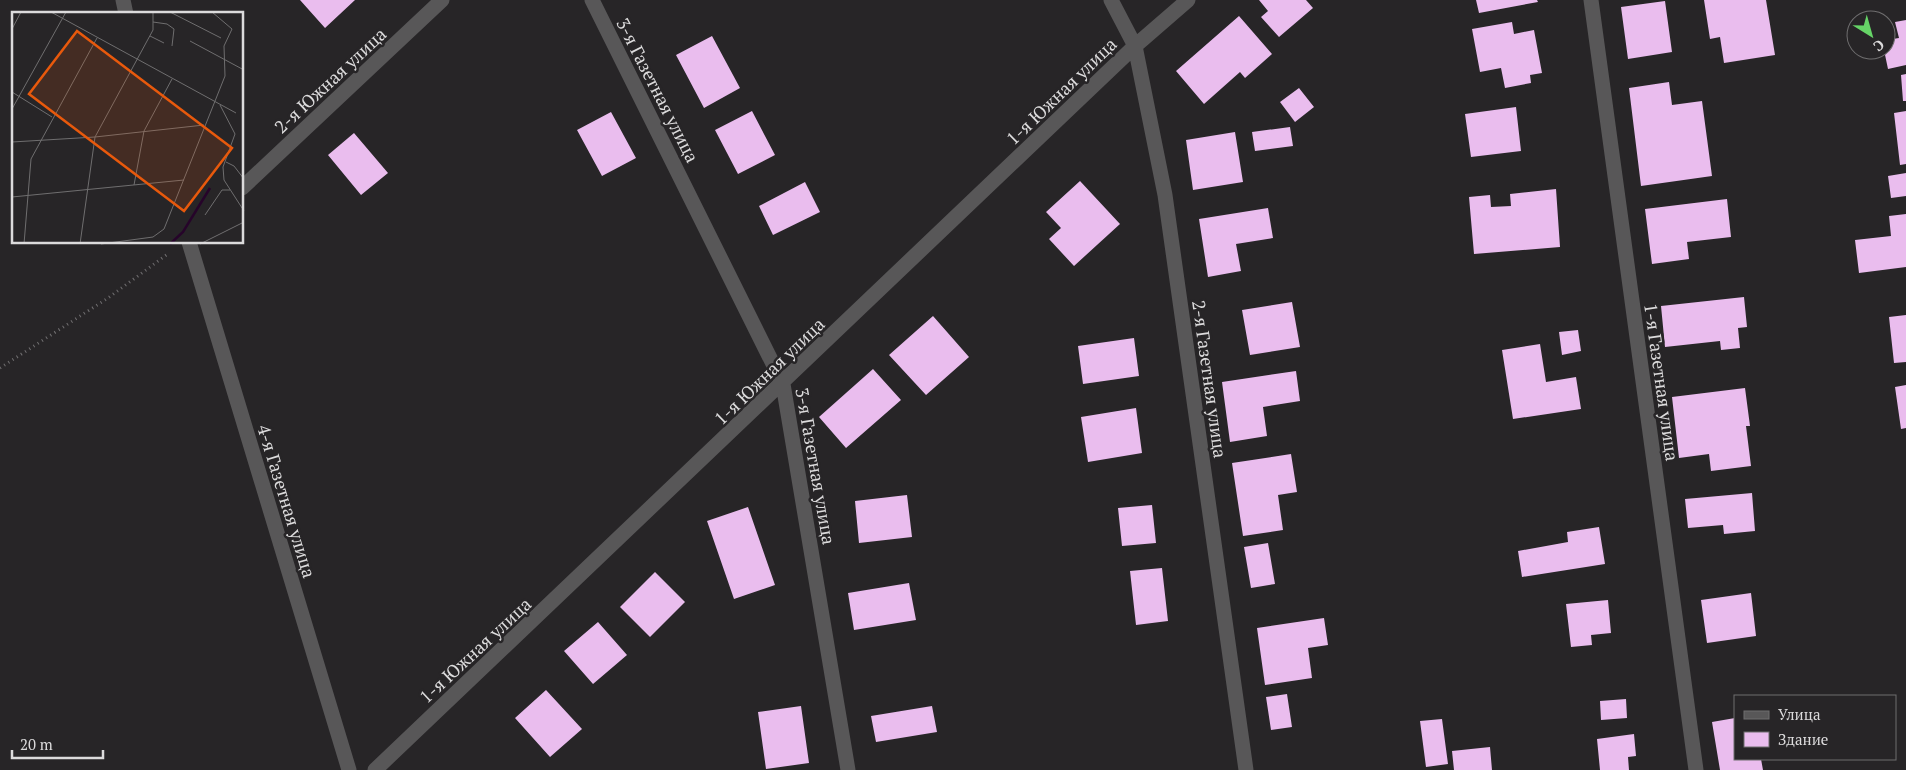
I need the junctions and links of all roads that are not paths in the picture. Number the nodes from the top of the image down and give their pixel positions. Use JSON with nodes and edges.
{"nodes":[{"id":1,"x":442,"y":0,"type":"edge"},
{"id":2,"x":592,"y":0,"type":"edge"},
{"id":3,"x":1112,"y":0,"type":"edge"},
{"id":4,"x":1188,"y":0,"type":"edge"},
{"id":5,"x":1591,"y":0,"type":"edge"},
{"id":6,"x":1135,"y":46,"type":"junction"},
{"id":7,"x":244,"y":186,"type":"edge"},
{"id":8,"x":182,"y":245,"type":"edge"},
{"id":9,"x":783,"y":384,"type":"junction"},
{"id":10,"x":349,"y":770,"type":"edge"},
{"id":11,"x":375,"y":770,"type":"edge"},
{"id":12,"x":848,"y":770,"type":"edge"},
{"id":13,"x":1246,"y":770,"type":"edge"},
{"id":14,"x":1696,"y":770,"type":"edge"}],
"edges":[{"from":1,"to":7,"type":"street","name":"2-я Южная улица"},
{"from":2,"to":9,"type":"street","name":"3-я Газетная улица"},
{"from":3,"to":6,"type":"street","name":"2-я Газетная улица"},
{"from":4,"to":6,"type":"street","name":"1-я Южная улица"},
{"from":5,"to":14,"type":"street","name":"1-я Газетная улица"},
{"from":6,"to":9,"type":"street","name":"1-я Южная улица"},
{"from":6,"to":13,"type":"street","name":"2-я Газетная улица"},
{"from":8,"to":10,"type":"street","name":"4-я Газетная улица"},
{"from":9,"to":11,"type":"street","name":"1-я Южная улица"},
{"from":9,"to":12,"type":"street","name":"3-я Газетная улица"}]}
